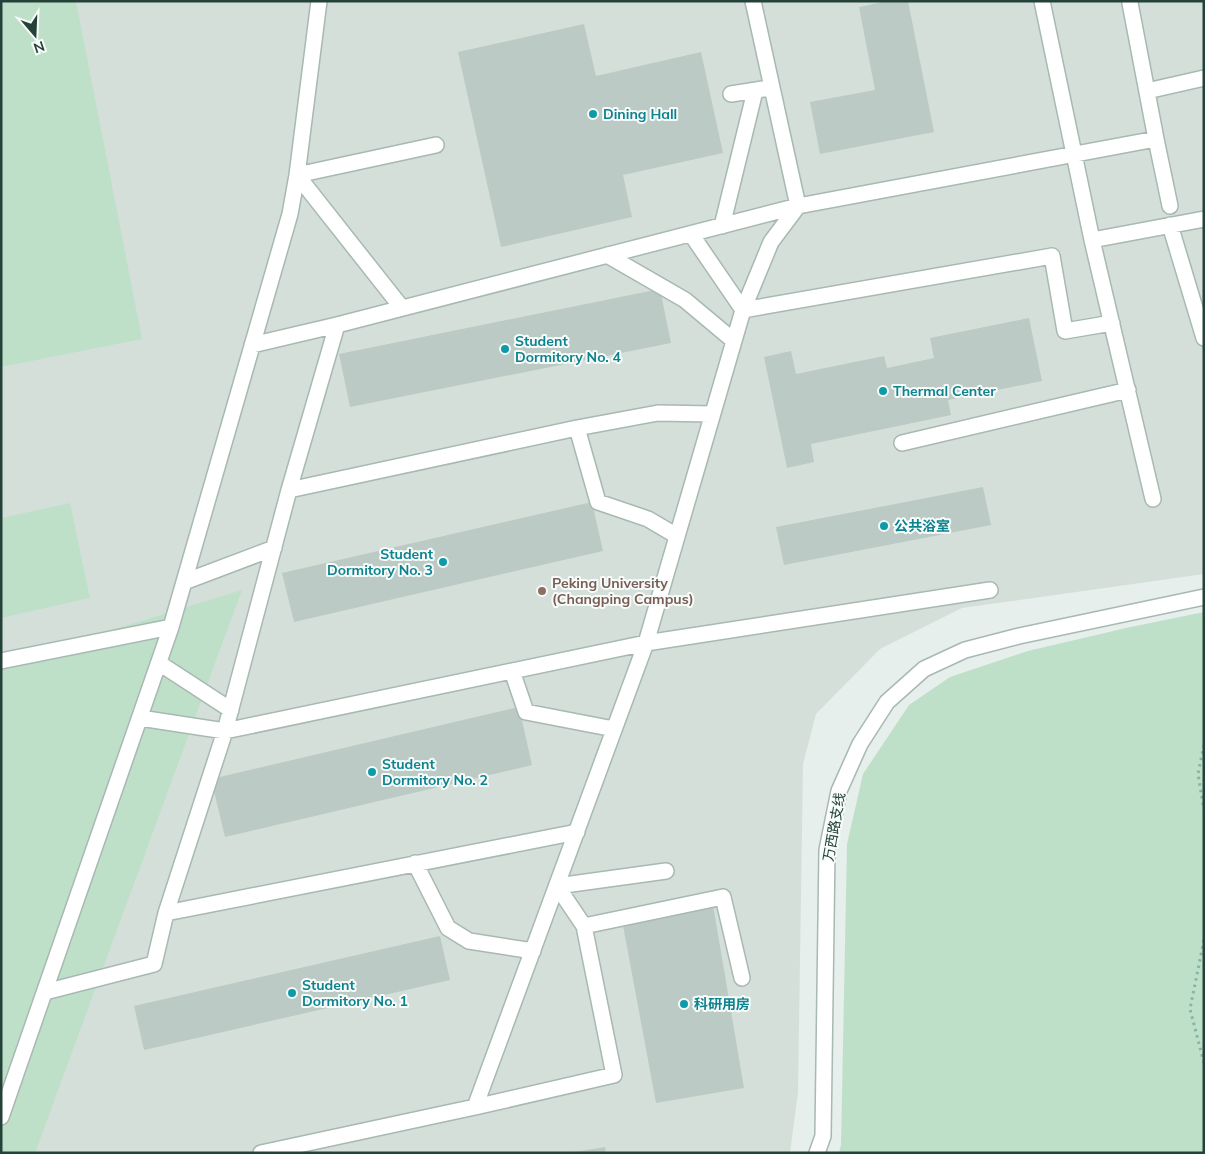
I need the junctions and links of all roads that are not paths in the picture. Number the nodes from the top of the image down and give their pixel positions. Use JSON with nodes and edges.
{"nodes":[{"id":1,"x":318,"y":1,"type":"edge"},
{"id":2,"x":753,"y":1,"type":"edge"},
{"id":3,"x":1042,"y":1,"type":"edge"},
{"id":4,"x":1130,"y":3,"type":"dead end"},
{"id":5,"x":1204,"y":78,"type":"edge"},
{"id":6,"x":772,"y":88,"type":"junction"},
{"id":7,"x":755,"y":91,"type":"junction"},
{"id":8,"x":1147,"y":91,"type":"junction"},
{"id":9,"x":731,"y":94,"type":"dead end"},
{"id":10,"x":1156,"y":139,"type":"junction"},
{"id":11,"x":436,"y":145,"type":"dead end"},
{"id":12,"x":1074,"y":154,"type":"junction"},
{"id":13,"x":297,"y":175,"type":"junction"},
{"id":14,"x":798,"y":206,"type":"junction"},
{"id":15,"x":1170,"y":206,"type":"dead end"},
{"id":16,"x":1204,"y":219,"type":"edge"},
{"id":17,"x":1170,"y":225,"type":"junction"},
{"id":18,"x":722,"y":226,"type":"junction"},
{"id":19,"x":690,"y":234,"type":"junction"},
{"id":20,"x":1092,"y":240,"type":"junction"},
{"id":21,"x":607,"y":255,"type":"junction"},
{"id":22,"x":402,"y":308,"type":"junction"},
{"id":23,"x":743,"y":310,"type":"junction"},
{"id":24,"x":1112,"y":323,"type":"junction"},
{"id":25,"x":337,"y":324,"type":"junction"},
{"id":26,"x":1204,"y":338,"type":"edge"},
{"id":27,"x":734,"y":341,"type":"junction"},
{"id":28,"x":252,"y":345,"type":"junction"},
{"id":29,"x":1128,"y":390,"type":"junction"},
{"id":30,"x":712,"y":414,"type":"junction"},
{"id":31,"x":577,"y":428,"type":"junction"},
{"id":32,"x":902,"y":443,"type":"dead end"},
{"id":33,"x":289,"y":490,"type":"junction"},
{"id":34,"x":1153,"y":499,"type":"dead end"},
{"id":35,"x":677,"y":536,"type":"junction"},
{"id":36,"x":274,"y":548,"type":"junction"},
{"id":37,"x":184,"y":582,"type":"junction"},
{"id":38,"x":990,"y":590,"type":"dead end"},
{"id":39,"x":1204,"y":598,"type":"edge"},
{"id":40,"x":171,"y":627,"type":"junction"},
{"id":41,"x":646,"y":643,"type":"junction"},
{"id":42,"x":1,"y":661,"type":"edge"},
{"id":43,"x":159,"y":663,"type":"junction"},
{"id":44,"x":512,"y":671,"type":"junction"},
{"id":45,"x":231,"y":710,"type":"junction"},
{"id":46,"x":140,"y":718,"type":"junction"},
{"id":47,"x":614,"y":729,"type":"junction"},
{"id":48,"x":225,"y":731,"type":"junction"},
{"id":49,"x":577,"y":832,"type":"junction"},
{"id":50,"x":415,"y":863,"type":"junction"},
{"id":51,"x":666,"y":871,"type":"dead end"},
{"id":52,"x":557,"y":886,"type":"junction"},
{"id":53,"x":166,"y":913,"type":"junction"},
{"id":54,"x":584,"y":926,"type":"junction"},
{"id":55,"x":533,"y":951,"type":"junction"},
{"id":56,"x":742,"y":978,"type":"dead end"},
{"id":57,"x":45,"y":992,"type":"junction"},
{"id":58,"x":475,"y":1107,"type":"junction"},
{"id":59,"x":1,"y":1118,"type":"edge"},
{"id":60,"x":261,"y":1153,"type":"edge"},
{"id":61,"x":817,"y":1153,"type":"edge"}],
"edges":[{"from":1,"to":13,"type":"street"},
{"from":2,"to":6,"type":"street"},
{"from":3,"to":12,"type":"street"},
{"from":4,"to":8,"type":"street"},
{"from":5,"to":8,"type":"street"},
{"from":6,"to":7,"type":"street"},
{"from":6,"to":14,"type":"street"},
{"from":7,"to":9,"type":"street"},
{"from":7,"to":18,"type":"street"},
{"from":8,"to":10,"type":"street"},
{"from":10,"to":12,"type":"street"},
{"from":10,"to":15,"type":"street"},
{"from":11,"to":13,"type":"street"},
{"from":12,"to":14,"type":"street"},
{"from":12,"to":20,"type":"street"},
{"from":13,"to":22,"type":"street"},
{"from":13,"to":28,"type":"street"},
{"from":14,"to":18,"type":"street"},
{"from":14,"to":23,"type":"street"},
{"from":16,"to":17,"type":"street"},
{"from":17,"to":20,"type":"street"},
{"from":17,"to":26,"type":"street"},
{"from":18,"to":19,"type":"street"},
{"from":19,"to":21,"type":"street"},
{"from":19,"to":23,"type":"street"},
{"from":20,"to":24,"type":"street"},
{"from":21,"to":22,"type":"street"},
{"from":21,"to":27,"type":"street"},
{"from":22,"to":25,"type":"street"},
{"from":23,"to":24,"type":"street"},
{"from":23,"to":27,"type":"street"},
{"from":24,"to":29,"type":"street"},
{"from":25,"to":28,"type":"street"},
{"from":25,"to":33,"type":"street"},
{"from":27,"to":30,"type":"street"},
{"from":28,"to":37,"type":"street"},
{"from":29,"to":32,"type":"street"},
{"from":29,"to":34,"type":"street"},
{"from":30,"to":31,"type":"street"},
{"from":30,"to":35,"type":"street"},
{"from":31,"to":33,"type":"street"},
{"from":31,"to":35,"type":"street"},
{"from":33,"to":36,"type":"street"},
{"from":35,"to":41,"type":"street"},
{"from":36,"to":37,"type":"street"},
{"from":36,"to":45,"type":"street"},
{"from":37,"to":40,"type":"street"},
{"from":38,"to":41,"type":"street"},
{"from":39,"to":61,"type":"street","name":"万西路支线"},
{"from":40,"to":42,"type":"street"},
{"from":40,"to":43,"type":"street"},
{"from":41,"to":44,"type":"street"},
{"from":41,"to":47,"type":"street"},
{"from":43,"to":45,"type":"street"},
{"from":43,"to":46,"type":"street"},
{"from":44,"to":47,"type":"street"},
{"from":44,"to":48,"type":"street"},
{"from":45,"to":48,"type":"street"},
{"from":46,"to":48,"type":"street"},
{"from":46,"to":57,"type":"street"},
{"from":47,"to":49,"type":"street"},
{"from":48,"to":53,"type":"street"},
{"from":49,"to":50,"type":"street"},
{"from":49,"to":52,"type":"street"},
{"from":50,"to":53,"type":"street"},
{"from":50,"to":55,"type":"street"},
{"from":51,"to":52,"type":"street"},
{"from":52,"to":54,"type":"street"},
{"from":52,"to":55,"type":"street"},
{"from":53,"to":57,"type":"street"},
{"from":54,"to":56,"type":"street"},
{"from":54,"to":58,"type":"street"},
{"from":55,"to":58,"type":"street"},
{"from":57,"to":59,"type":"street"},
{"from":58,"to":60,"type":"street"}]}
